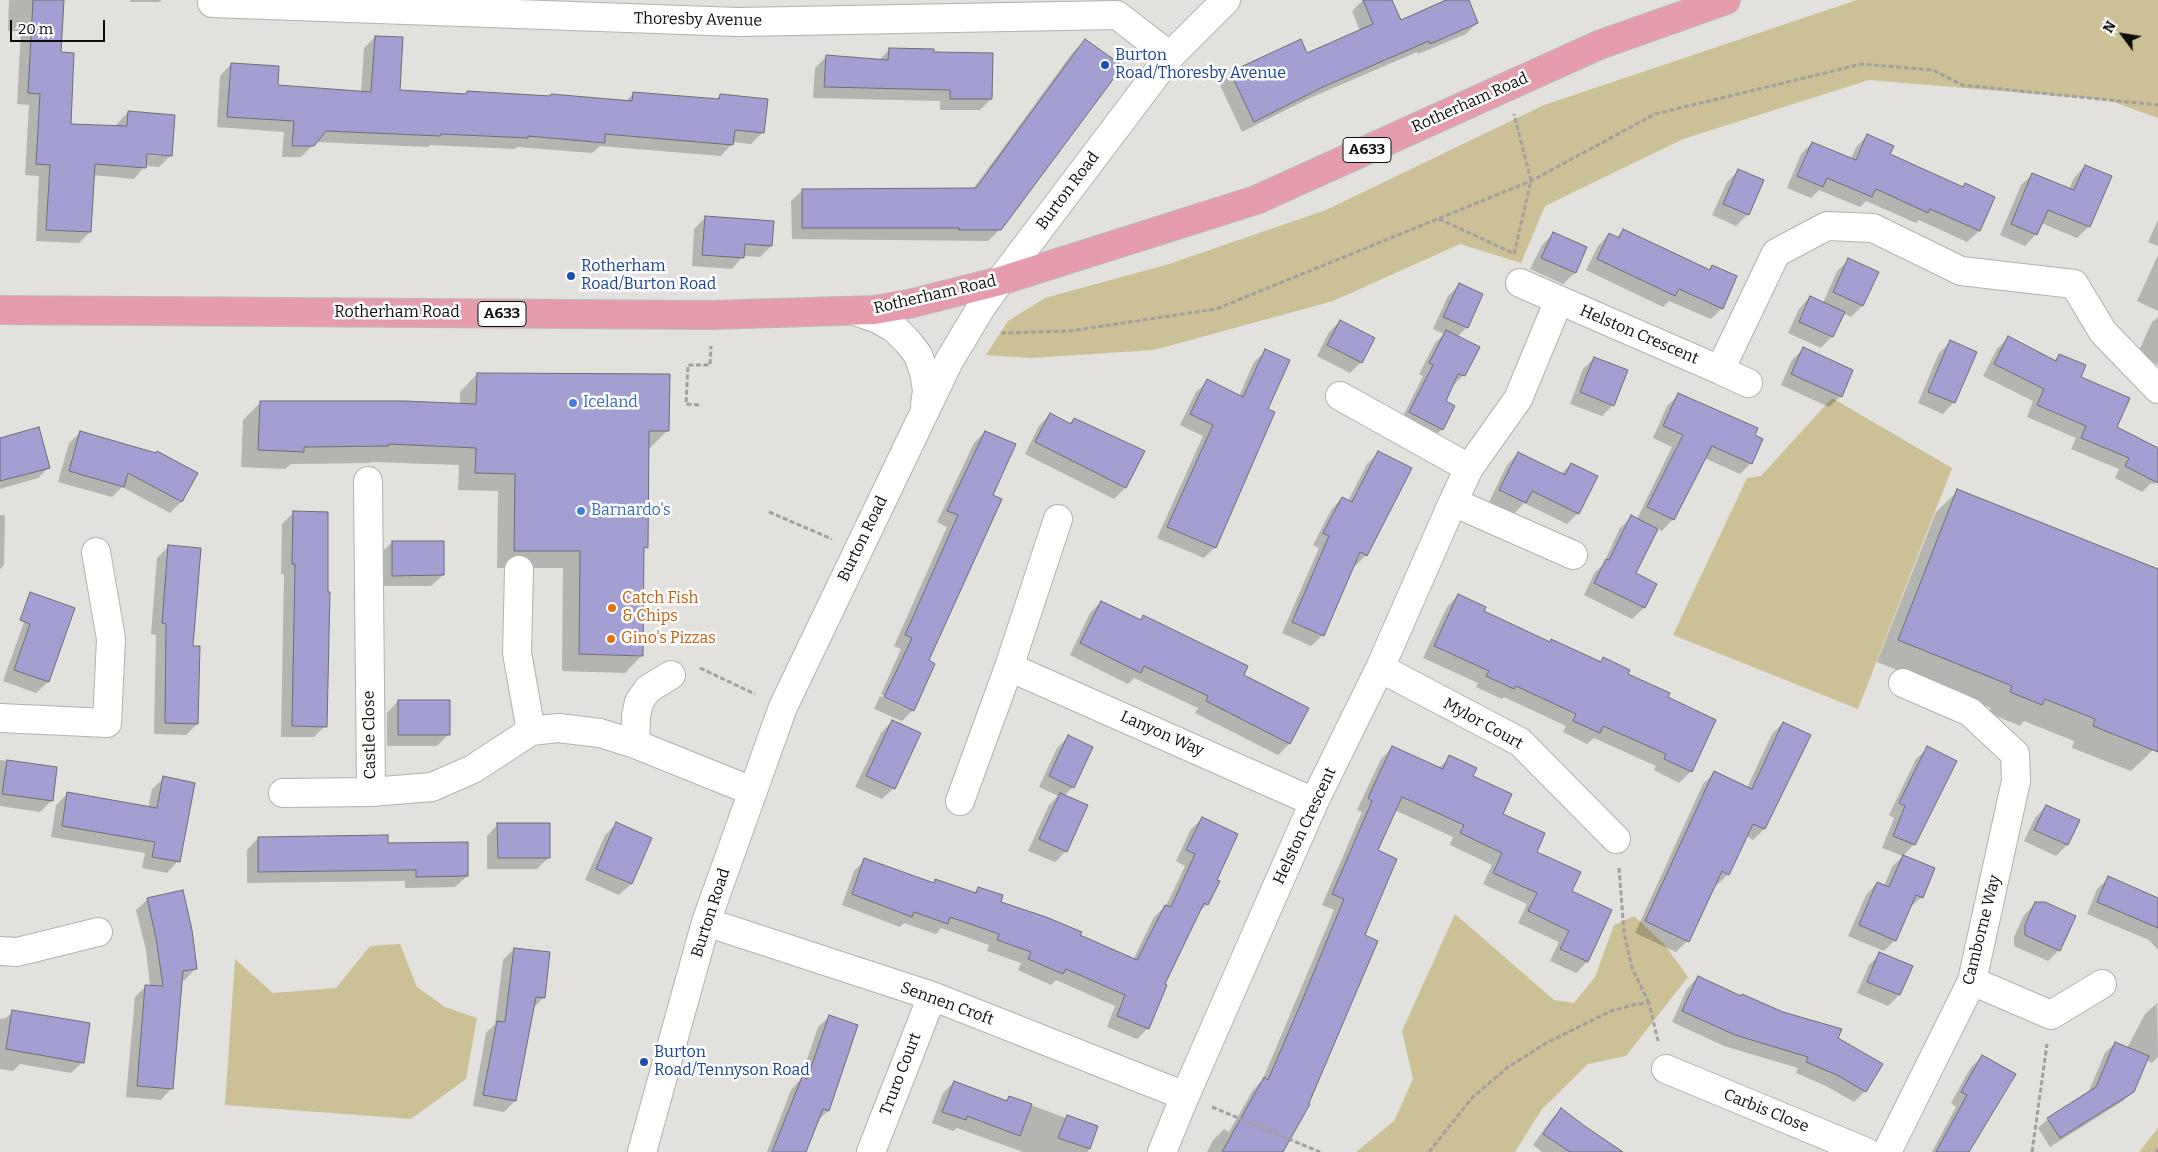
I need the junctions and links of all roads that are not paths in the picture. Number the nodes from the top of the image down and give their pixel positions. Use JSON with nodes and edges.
{"nodes":[{"id":1,"x":1226,"y":0,"type":"edge"},
{"id":2,"x":1726,"y":0,"type":"edge"},
{"id":3,"x":212,"y":3,"type":"dead end"},
{"id":4,"x":1170,"y":56,"type":"junction"},
{"id":5,"x":1000,"y":281,"type":"junction"},
{"id":6,"x":1520,"y":283,"type":"road end"},
{"id":7,"x":1559,"y":300,"type":"junction"},
{"id":8,"x":0,"y":310,"type":"edge"},
{"id":9,"x":855,"y":311,"type":"junction"},
{"id":10,"x":1720,"y":370,"type":"junction"},
{"id":11,"x":1748,"y":383,"type":"dead end"},
{"id":12,"x":2158,"y":389,"type":"edge"},
{"id":13,"x":1340,"y":396,"type":"dead end"},
{"id":14,"x":923,"y":414,"type":"junction"},
{"id":15,"x":1469,"y":468,"type":"junction"},
{"id":16,"x":368,"y":481,"type":"dead end"},
{"id":17,"x":1453,"y":502,"type":"junction"},
{"id":18,"x":1058,"y":519,"type":"dead end"},
{"id":19,"x":96,"y":552,"type":"dead end"},
{"id":20,"x":1572,"y":555,"type":"dead end"},
{"id":21,"x":519,"y":570,"type":"dead end"},
{"id":22,"x":1009,"y":667,"type":"junction"},
{"id":23,"x":1380,"y":668,"type":"junction"},
{"id":24,"x":683,"y":670,"type":"road end"},
{"id":25,"x":1903,"y":683,"type":"dead end"},
{"id":26,"x":0,"y":718,"type":"edge"},
{"id":27,"x":531,"y":731,"type":"junction"},
{"id":28,"x":635,"y":744,"type":"junction"},
{"id":29,"x":752,"y":791,"type":"junction"},
{"id":30,"x":370,"y":792,"type":"junction"},
{"id":31,"x":283,"y":793,"type":"dead end"},
{"id":32,"x":960,"y":801,"type":"dead end"},
{"id":33,"x":1314,"y":802,"type":"junction"},
{"id":34,"x":1616,"y":839,"type":"road end"},
{"id":35,"x":706,"y":922,"type":"junction"},
{"id":36,"x":98,"y":932,"type":"dead end"},
{"id":37,"x":0,"y":951,"type":"edge"},
{"id":38,"x":1972,"y":982,"type":"junction"},
{"id":39,"x":2102,"y":984,"type":"dead end"},
{"id":40,"x":932,"y":996,"type":"junction"},
{"id":41,"x":1666,"y":1069,"type":"road end"},
{"id":42,"x":1185,"y":1096,"type":"junction"},
{"id":43,"x":642,"y":1152,"type":"edge"},
{"id":44,"x":871,"y":1152,"type":"edge"},
{"id":45,"x":1162,"y":1152,"type":"edge"},
{"id":46,"x":1866,"y":1152,"type":"edge"},
{"id":47,"x":1887,"y":1152,"type":"edge"}],
"edges":[{"from":1,"to":4,"type":"street","name":"Burton Road"},
{"from":2,"to":5,"type":"main road","name":"Rotherham Road","number":"A633"},
{"from":3,"to":4,"type":"street","name":"Thoresby Avenue"},
{"from":4,"to":5,"type":"street","name":"Burton Road"},
{"from":5,"to":9,"type":"main road","name":"Rotherham Road","number":"A633"},
{"from":5,"to":14,"type":"street","name":"Burton Road"},
{"from":6,"to":7,"type":"street","name":"Helston Crescent"},
{"from":7,"to":10,"type":"street","name":"Helston Crescent"},
{"from":7,"to":15,"type":"street","name":"Helston Crescent"},
{"from":8,"to":9,"type":"main road","name":"Rotherham Road","number":"A633"},
{"from":9,"to":14,"type":"street"},
{"from":10,"to":11,"type":"street","name":"Helston Crescent"},
{"from":10,"to":12,"type":"street"},
{"from":13,"to":15,"type":"street"},
{"from":14,"to":29,"type":"street","name":"Burton Road"},
{"from":15,"to":17,"type":"street","name":"Helston Crescent"},
{"from":16,"to":30,"type":"street","name":"Castle Close"},
{"from":17,"to":20,"type":"street"},
{"from":17,"to":23,"type":"street","name":"Helston Crescent"},
{"from":18,"to":22,"type":"street"},
{"from":19,"to":26,"type":"street"},
{"from":21,"to":27,"type":"street"},
{"from":22,"to":32,"type":"street"},
{"from":22,"to":33,"type":"street","name":"Lanyon Way"},
{"from":23,"to":33,"type":"street","name":"Helston Crescent"},
{"from":23,"to":34,"type":"street","name":"Mylor Court"},
{"from":24,"to":28,"type":"street"},
{"from":25,"to":38,"type":"street","name":"Camborne Way"},
{"from":27,"to":28,"type":"street","name":"Castle Close"},
{"from":27,"to":30,"type":"street","name":"Castle Close"},
{"from":28,"to":29,"type":"street","name":"Castle Close"},
{"from":29,"to":35,"type":"street","name":"Burton Road"},
{"from":30,"to":31,"type":"street"},
{"from":33,"to":42,"type":"street","name":"Helston Crescent"},
{"from":35,"to":40,"type":"street","name":"Sennen Croft"},
{"from":35,"to":43,"type":"street","name":"Burton Road"},
{"from":36,"to":37,"type":"street"},
{"from":38,"to":39,"type":"street"},
{"from":38,"to":47,"type":"street","name":"Camborne Way"},
{"from":40,"to":42,"type":"street","name":"Sennen Croft"},
{"from":40,"to":44,"type":"street","name":"Truro Court"},
{"from":41,"to":46,"type":"street","name":"Carbis Close"},
{"from":42,"to":45,"type":"street","name":"Helston Crescent"}]}
